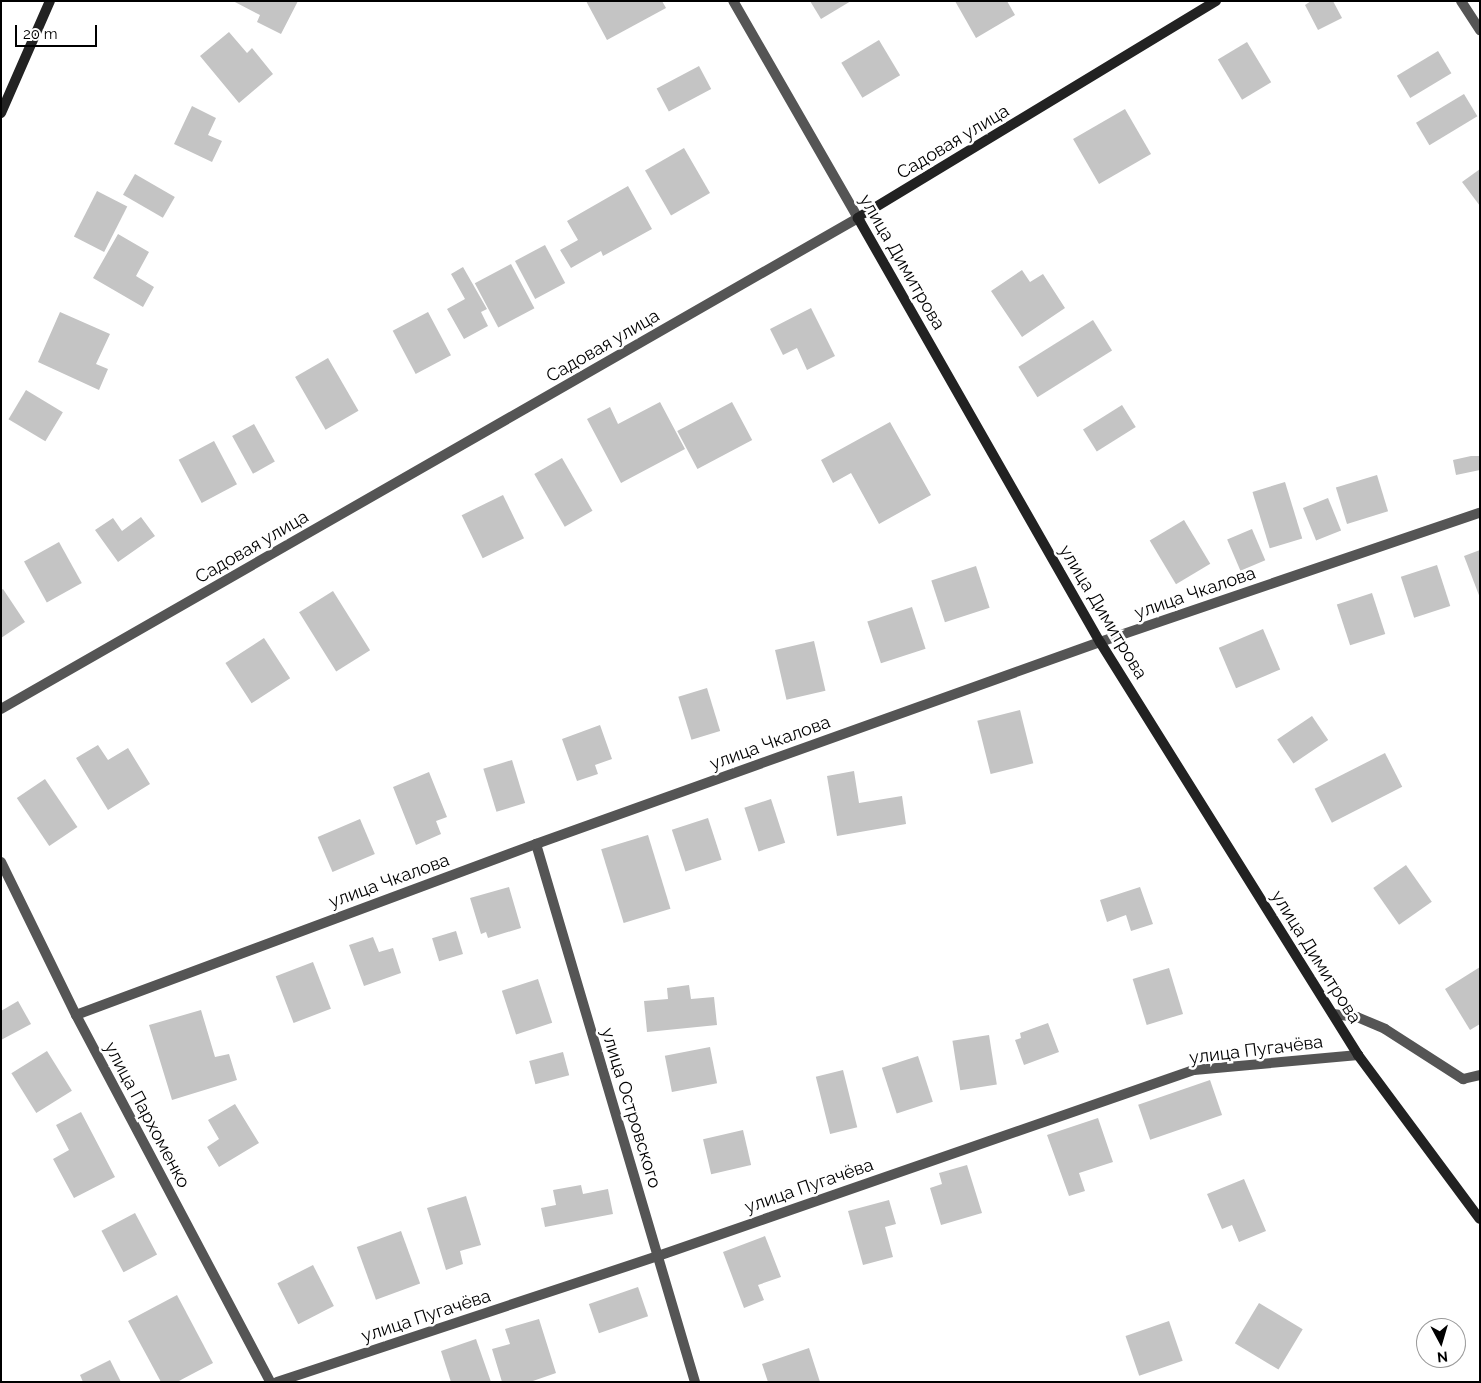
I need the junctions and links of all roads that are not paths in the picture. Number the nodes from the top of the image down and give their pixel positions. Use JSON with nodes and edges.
{"nodes":[{"id":1,"x":50,"y":1,"type":"edge"},
{"id":2,"x":733,"y":1,"type":"edge"},
{"id":3,"x":1216,"y":1,"type":"edge"},
{"id":4,"x":1461,"y":1,"type":"edge"},
{"id":5,"x":1480,"y":30,"type":"edge"},
{"id":6,"x":1,"y":114,"type":"edge"},
{"id":7,"x":858,"y":218,"type":"junction"},
{"id":8,"x":1480,"y":513,"type":"edge"},
{"id":9,"x":1100,"y":642,"type":"junction"},
{"id":10,"x":1,"y":709,"type":"edge"},
{"id":11,"x":536,"y":844,"type":"junction"},
{"id":12,"x":1,"y":862,"type":"edge"},
{"id":13,"x":1333,"y":1014,"type":"junction"},
{"id":14,"x":76,"y":1015,"type":"junction"},
{"id":15,"x":1358,"y":1055,"type":"junction"},
{"id":16,"x":1480,"y":1075,"type":"edge"},
{"id":17,"x":1480,"y":1219,"type":"edge"},
{"id":18,"x":658,"y":1256,"type":"junction"},
{"id":19,"x":270,"y":1382,"type":"edge"},
{"id":20,"x":277,"y":1382,"type":"edge"},
{"id":21,"x":695,"y":1382,"type":"edge"}],
"edges":[{"from":1,"to":6,"type":"street"},
{"from":2,"to":7,"type":"street","name":"улица Димитрова"},
{"from":3,"to":7,"type":"street","name":"Садовая улица"},
{"from":4,"to":5,"type":"street"},
{"from":7,"to":9,"type":"street","name":"улица Димитрова"},
{"from":7,"to":10,"type":"street","name":"Садовая улица"},
{"from":8,"to":9,"type":"street","name":"улица Чкалова"},
{"from":9,"to":11,"type":"street","name":"улица Чкалова"},
{"from":9,"to":13,"type":"street","name":"улица Димитрова"},
{"from":11,"to":14,"type":"street","name":"улица Чкалова"},
{"from":11,"to":18,"type":"street","name":"улица Островского"},
{"from":12,"to":14,"type":"street","name":"улица Пархоменко"},
{"from":13,"to":15,"type":"street","name":"улица Димитрова"},
{"from":13,"to":16,"type":"street"},
{"from":14,"to":19,"type":"street","name":"улица Пархоменко"},
{"from":15,"to":17,"type":"street","name":"улица Димитрова"},
{"from":15,"to":18,"type":"street","name":"улица Пугачёва"},
{"from":18,"to":20,"type":"street","name":"улица Пугачёва"},
{"from":18,"to":21,"type":"street","name":"улица Островского"}]}
